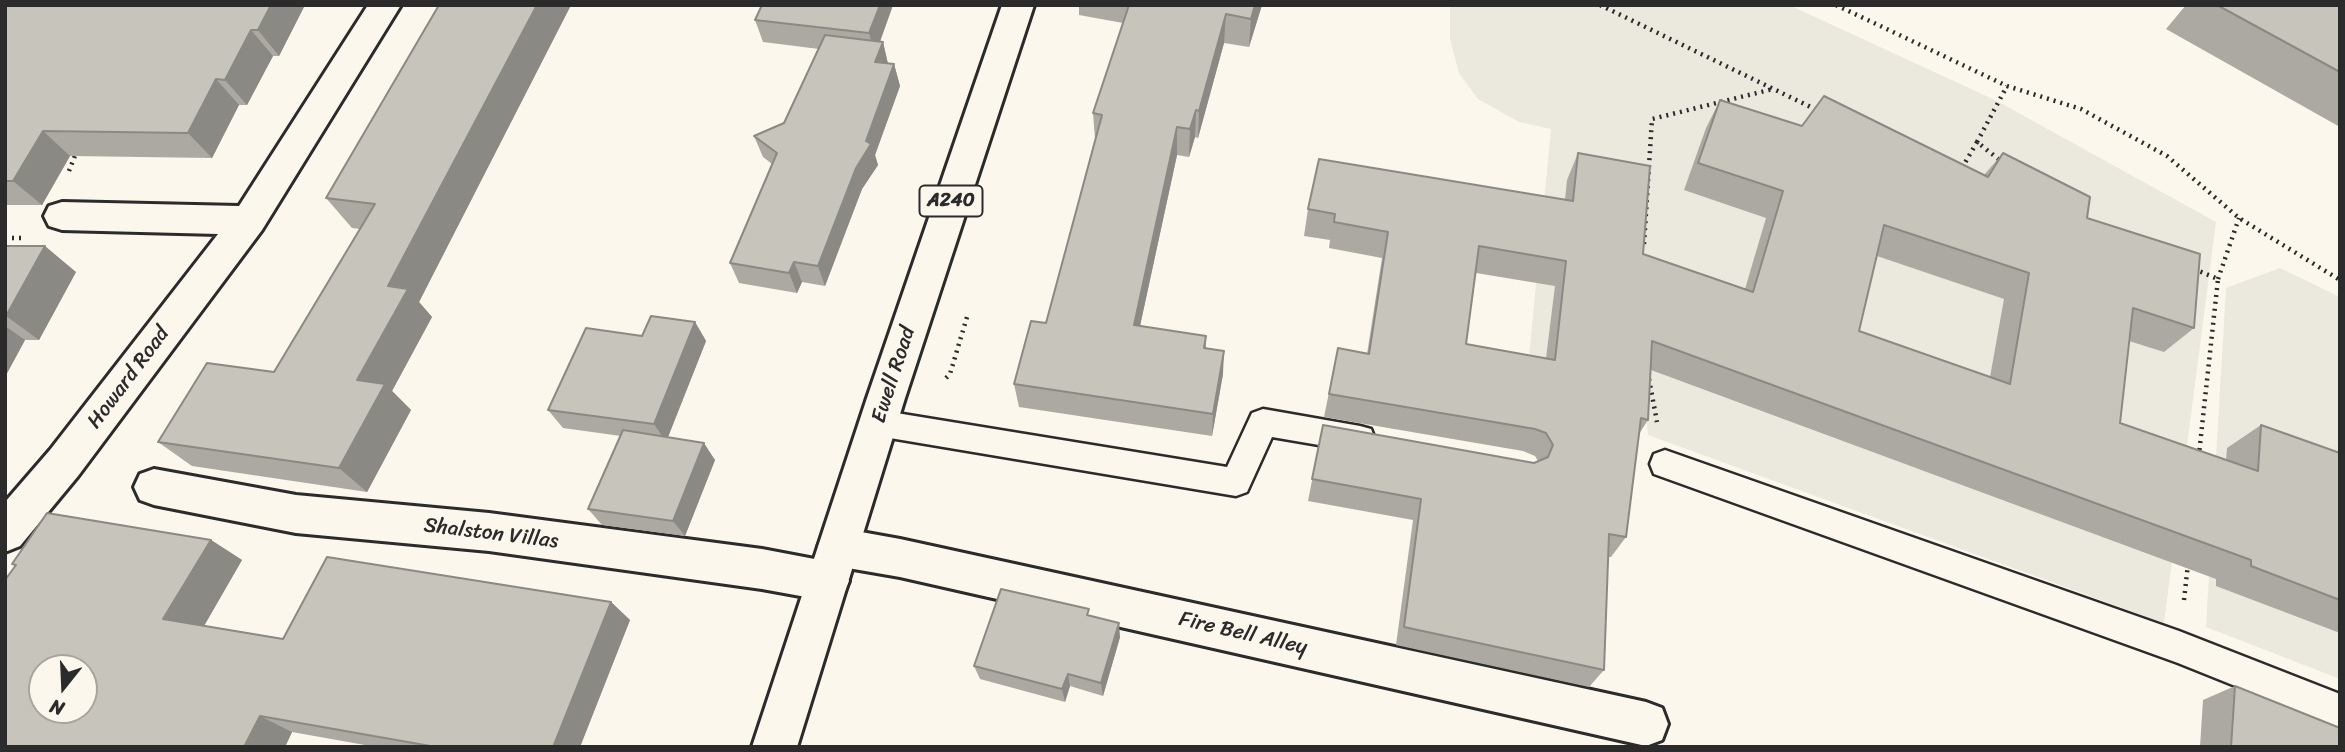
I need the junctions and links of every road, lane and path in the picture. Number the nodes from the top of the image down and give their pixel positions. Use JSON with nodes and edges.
{"nodes":[{"id":1,"x":385,"y":5,"type":"edge"},
{"id":2,"x":1018,"y":5,"type":"edge"},
{"id":3,"x":1600,"y":5,"type":"edge"},
{"id":4,"x":1836,"y":5,"type":"edge"},
{"id":5,"x":2007,"y":86,"type":"junction"},
{"id":6,"x":1774,"y":89,"type":"junction"},
{"id":7,"x":1822,"y":113,"type":"edge"},
{"id":8,"x":1977,"y":142,"type":"junction"},
{"id":9,"x":80,"y":143,"type":"edge"},
{"id":10,"x":2007,"y":165,"type":"edge"},
{"id":11,"x":1961,"y":170,"type":"edge"},
{"id":12,"x":62,"y":216,"type":"joint"},
{"id":13,"x":2239,"y":218,"type":"junction"},
{"id":14,"x":249,"y":220,"type":"junction"},
{"id":15,"x":1643,"y":253,"type":"edge"},
{"id":16,"x":2192,"y":268,"type":"edge"},
{"id":17,"x":2218,"y":279,"type":"junction"},
{"id":18,"x":2340,"y":280,"type":"edge"},
{"id":19,"x":1648,"y":375,"type":"edge"},
{"id":20,"x":878,"y":423,"type":"junction"},
{"id":21,"x":1387,"y":444,"type":"edge"},
{"id":22,"x":2199,"y":456,"type":"edge"},
{"id":23,"x":1665,"y":464,"type":"joint"},
{"id":24,"x":154,"y":487,"type":"dead end"},
{"id":25,"x":5,"y":534,"type":"edge"},
{"id":26,"x":2189,"y":551,"type":"edge"},
{"id":27,"x":833,"y":564,"type":"junction"},
{"id":28,"x":2179,"y":647,"type":"junction"},
{"id":29,"x":2340,"y":711,"type":"edge"},
{"id":30,"x":1646,"y":724,"type":"dead end"},
{"id":31,"x":774,"y":747,"type":"edge"}],
"edges":[{"from":1,"to":14,"type":"street","name":"Howard Road"},
{"from":2,"to":20,"type":"street","name":"Ewell Road","number":"A240"},
{"from":3,"to":6,"type":"path"},
{"from":4,"to":5,"type":"path"},
{"from":5,"to":8,"type":"path"},
{"from":5,"to":13,"type":"path"},
{"from":6,"to":7,"type":"path"},
{"from":6,"to":15,"type":"path"},
{"from":8,"to":10,"type":"path"},
{"from":8,"to":11,"type":"path"},
{"from":9,"to":12,"type":"path"},
{"from":12,"to":14,"type":"street"},
{"from":13,"to":17,"type":"path"},
{"from":13,"to":18,"type":"path"},
{"from":14,"to":25,"type":"street","name":"Howard Road"},
{"from":16,"to":17,"type":"path"},
{"from":17,"to":22,"type":"path"},
{"from":19,"to":23,"type":"path"},
{"from":20,"to":21,"type":"lane"},
{"from":20,"to":27,"type":"street","name":"Ewell Road","number":"A240"},
{"from":23,"to":28,"type":"lane"},
{"from":24,"to":27,"type":"street","name":"Shalston Villas"},
{"from":26,"to":28,"type":"path"},
{"from":27,"to":30,"type":"street","name":"Fire Bell Alley"},
{"from":27,"to":31,"type":"street","name":"Ewell Road","number":"A240"},
{"from":28,"to":29,"type":"lane"}]}
